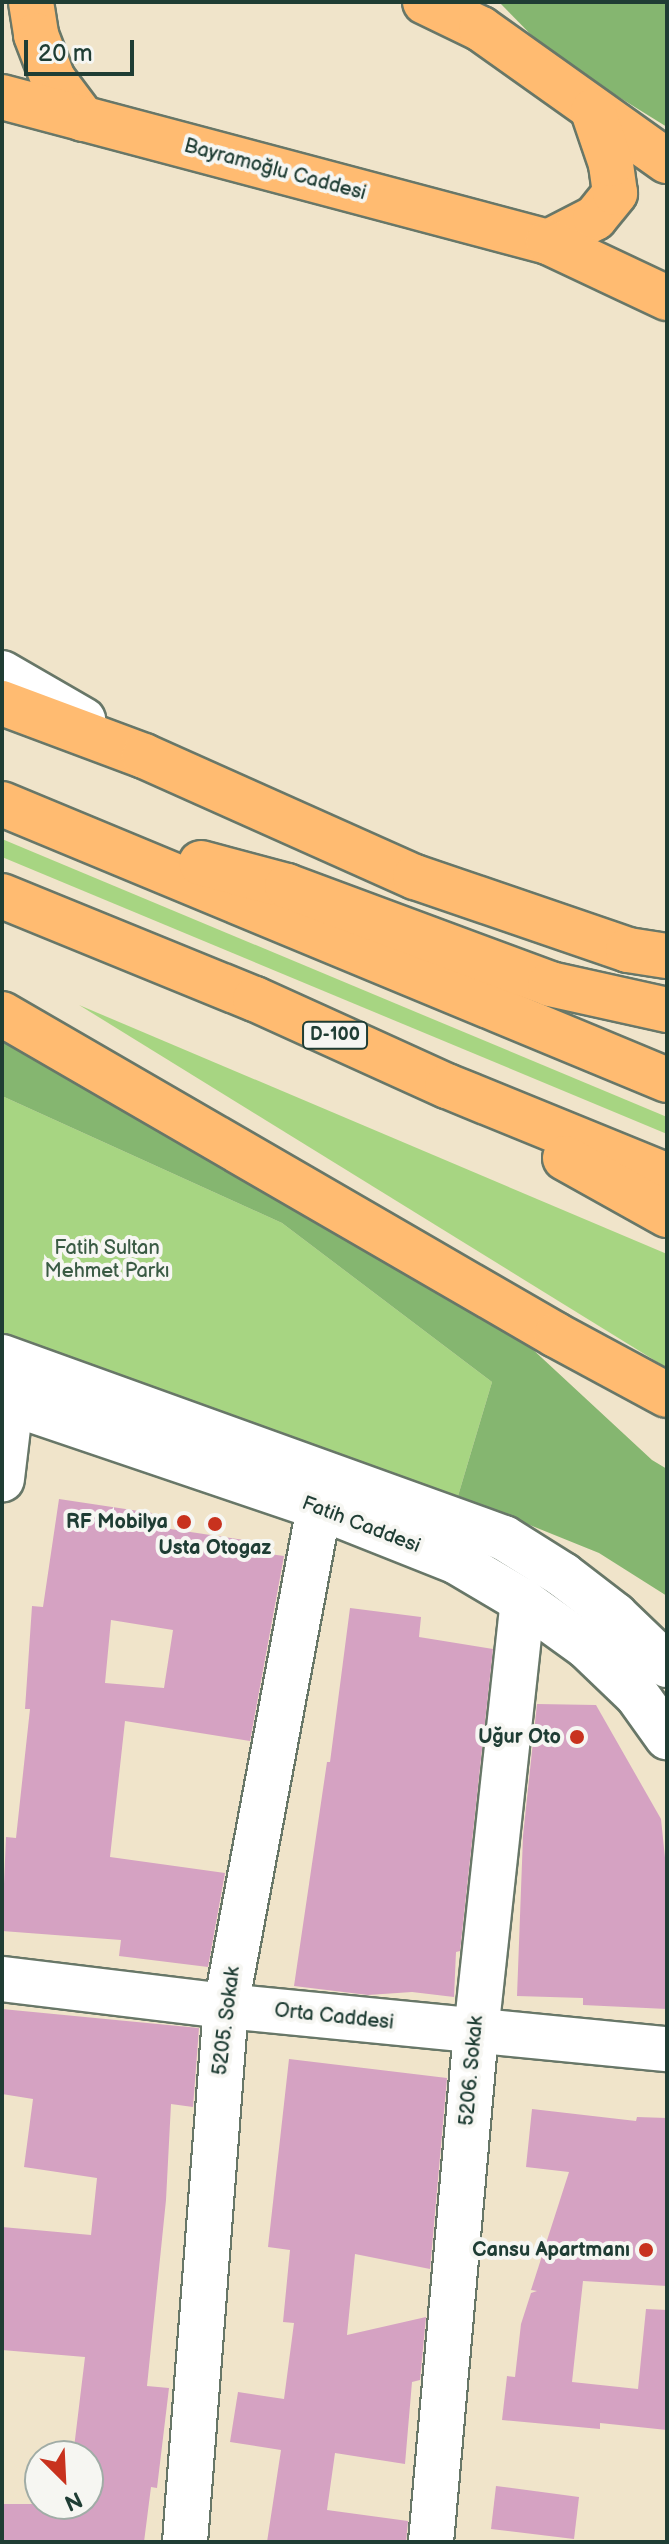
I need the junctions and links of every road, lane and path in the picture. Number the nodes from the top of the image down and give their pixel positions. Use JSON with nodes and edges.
{"nodes":[{"id":1,"x":31,"y":2,"type":"edge"},
{"id":2,"x":425,"y":2,"type":"edge"},
{"id":3,"x":470,"y":16,"type":"edge"},
{"id":4,"x":2,"y":97,"type":"edge"},
{"id":5,"x":593,"y":111,"type":"junction"},
{"id":6,"x":83,"y":119,"type":"junction"},
{"id":7,"x":667,"y":161,"type":"edge"},
{"id":8,"x":548,"y":242,"type":"junction"},
{"id":9,"x":667,"y":298,"type":"edge"},
{"id":10,"x":2,"y":673,"type":"edge"},
{"id":11,"x":2,"y":703,"type":"edge"},
{"id":12,"x":144,"y":756,"type":"junction"},
{"id":13,"x":2,"y":804,"type":"edge"},
{"id":14,"x":75,"y":835,"type":"junction"},
{"id":15,"x":2,"y":896,"type":"edge"},
{"id":16,"x":667,"y":956,"type":"edge"},
{"id":17,"x":667,"y":1010,"type":"edge"},
{"id":18,"x":2,"y":1014,"type":"edge"},
{"id":19,"x":667,"y":1080,"type":"edge"},
{"id":20,"x":447,"y":1086,"type":"junction"},
{"id":21,"x":667,"y":1176,"type":"edge"},
{"id":22,"x":667,"y":1215,"type":"edge"},
{"id":23,"x":556,"y":1335,"type":"junction"},
{"id":24,"x":2,"y":1357,"type":"edge"},
{"id":25,"x":5,"y":1393,"type":"edge"},
{"id":26,"x":667,"y":1395,"type":"edge"},
{"id":27,"x":64,"y":1400,"type":"junction"},
{"id":28,"x":667,"y":1410,"type":"edge"},
{"id":29,"x":2,"y":1479,"type":"edge"},
{"id":30,"x":319,"y":1507,"type":"junction"},
{"id":31,"x":532,"y":1555,"type":"junction"},
{"id":32,"x":523,"y":1601,"type":"junction"},
{"id":33,"x":615,"y":1615,"type":"junction"},
{"id":34,"x":667,"y":1629,"type":"edge"},
{"id":35,"x":587,"y":1647,"type":"junction"},
{"id":36,"x":667,"y":1665,"type":"edge"},
{"id":37,"x":661,"y":1708,"type":"edge"},
{"id":38,"x":2,"y":1979,"type":"edge"},
{"id":39,"x":226,"y":2006,"type":"junction"},
{"id":40,"x":476,"y":2032,"type":"junction"},
{"id":41,"x":667,"y":2049,"type":"edge"},
{"id":42,"x":185,"y":2542,"type":"edge"},
{"id":43,"x":431,"y":2542,"type":"edge"}],
"edges":[{"from":1,"to":6,"type":"main road"},
{"from":2,"to":3,"type":"main road"},
{"from":3,"to":5,"type":"main road"},
{"from":4,"to":6,"type":"main road","name":"Bayramoğlu Caddesi"},
{"from":5,"to":7,"type":"main road"},
{"from":5,"to":8,"type":"main road"},
{"from":6,"to":8,"type":"main road","name":"Bayramoğlu Caddesi"},
{"from":8,"to":9,"type":"main road","name":"Bayramoğlu Caddesi"},
{"from":10,"to":12,"type":"street"},
{"from":11,"to":12,"type":"main road"},
{"from":12,"to":16,"type":"main road"},
{"from":13,"to":14,"type":"main road"},
{"from":14,"to":17,"type":"main road"},
{"from":14,"to":19,"type":"main road"},
{"from":15,"to":20,"type":"main road","number":"D-100"},
{"from":18,"to":23,"type":"main road"},
{"from":20,"to":21,"type":"main road","number":"D-100"},
{"from":20,"to":22,"type":"main road"},
{"from":23,"to":26,"type":"main road"},
{"from":23,"to":28,"type":"main road"},
{"from":24,"to":27,"type":"street"},
{"from":25,"to":27,"type":"street","name":"Fatih Caddesi"},
{"from":25,"to":29,"type":"street"},
{"from":27,"to":30,"type":"street","name":"Fatih Caddesi"},
{"from":27,"to":31,"type":"street"},
{"from":30,"to":32,"type":"street","name":"Fatih Caddesi"},
{"from":30,"to":39,"type":"street","name":"5205. Sokak"},
{"from":31,"to":33,"type":"street"},
{"from":31,"to":34,"type":"street"},
{"from":32,"to":35,"type":"street","name":"Fatih Caddesi"},
{"from":32,"to":40,"type":"street","name":"5206. Sokak"},
{"from":33,"to":35,"type":"street"},
{"from":33,"to":36,"type":"street"},
{"from":35,"to":37,"type":"street","name":"Fatih Caddesi"},
{"from":38,"to":39,"type":"street","name":"Orta Caddesi"},
{"from":39,"to":40,"type":"street","name":"Orta Caddesi"},
{"from":39,"to":42,"type":"street","name":"5205. Sokak"},
{"from":40,"to":41,"type":"street","name":"Orta Caddesi"},
{"from":40,"to":43,"type":"street","name":"5206. Sokak"}]}
